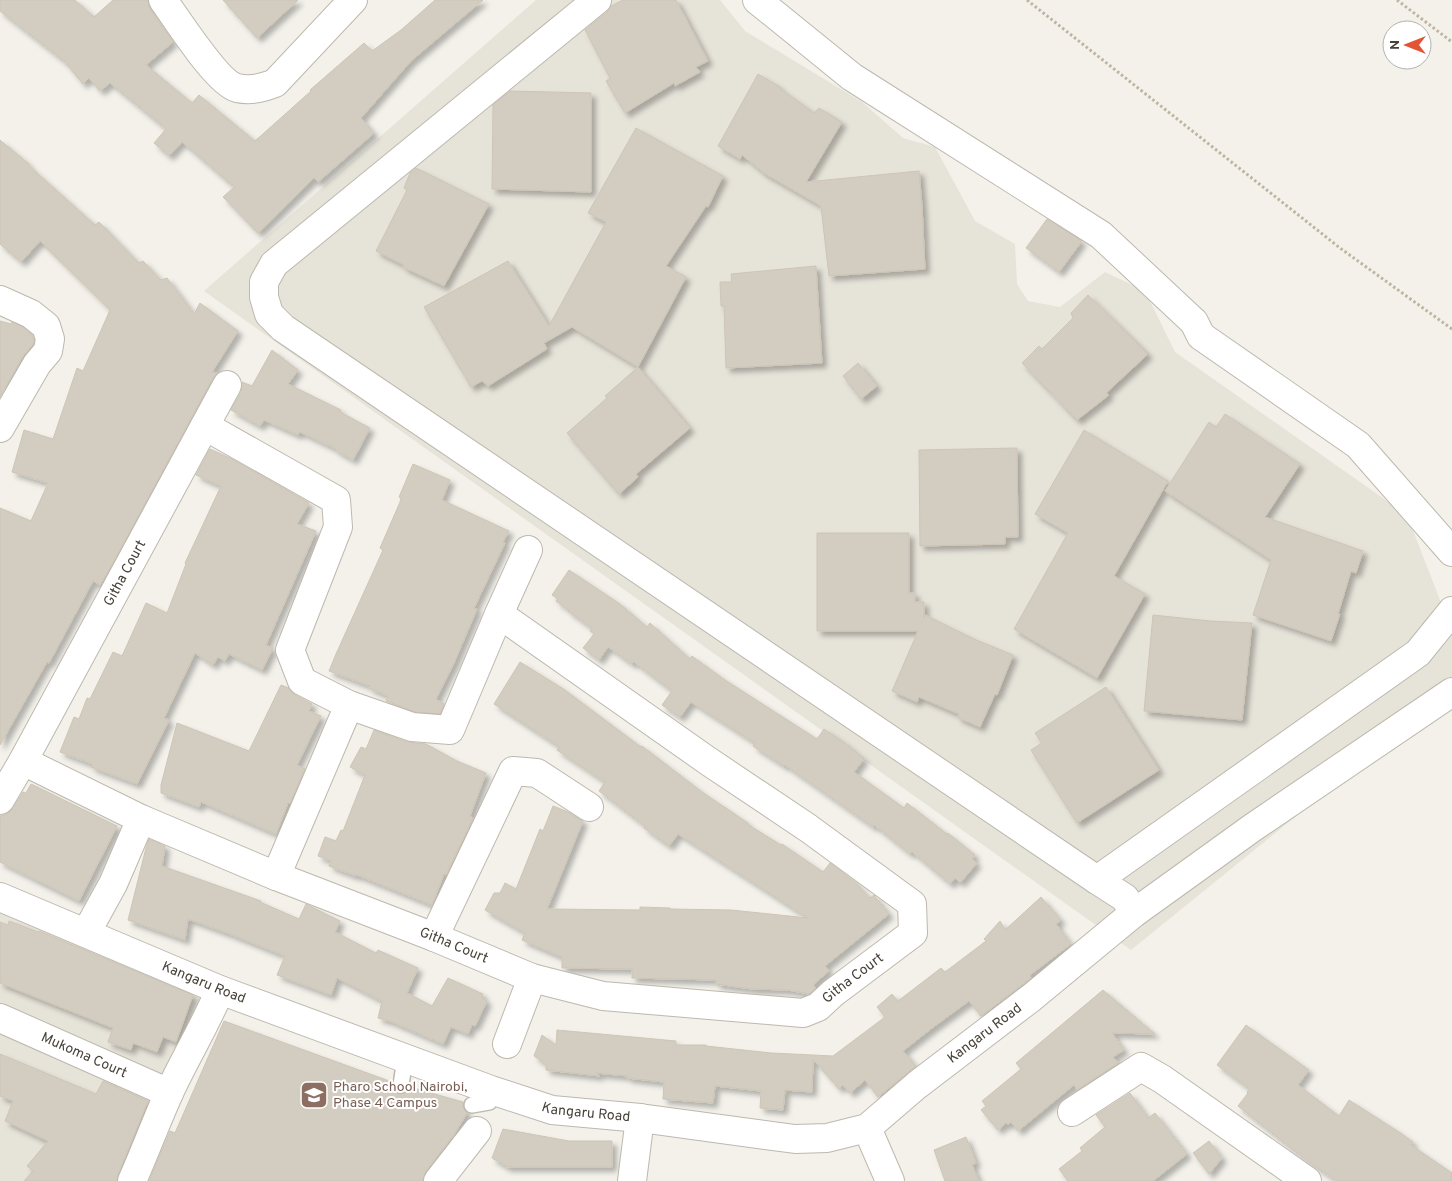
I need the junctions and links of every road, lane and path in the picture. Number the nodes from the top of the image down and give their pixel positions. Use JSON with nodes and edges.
{"nodes":[{"id":1,"x":163,"y":0,"type":"edge"},
{"id":2,"x":353,"y":0,"type":"edge"},
{"id":3,"x":597,"y":0,"type":"edge"},
{"id":4,"x":757,"y":0,"type":"edge"},
{"id":5,"x":1027,"y":0,"type":"edge"},
{"id":6,"x":1397,"y":0,"type":"edge"},
{"id":7,"x":1452,"y":42,"type":"edge"},
{"id":8,"x":0,"y":300,"type":"edge"},
{"id":9,"x":1452,"y":329,"type":"edge"},
{"id":10,"x":227,"y":385,"type":"dead end"},
{"id":11,"x":206,"y":426,"type":"junction"},
{"id":12,"x":0,"y":428,"type":"edge"},
{"id":13,"x":528,"y":550,"type":"dead end"},
{"id":14,"x":1452,"y":552,"type":"edge"},
{"id":15,"x":1452,"y":611,"type":"edge"},
{"id":16,"x":499,"y":614,"type":"junction"},
{"id":17,"x":1452,"y":692,"type":"edge"},
{"id":18,"x":349,"y":705,"type":"junction"},
{"id":19,"x":23,"y":761,"type":"junction"},
{"id":20,"x":0,"y":800,"type":"edge"},
{"id":21,"x":589,"y":807,"type":"dead end"},
{"id":22,"x":141,"y":819,"type":"junction"},
{"id":23,"x":276,"y":876,"type":"junction"},
{"id":24,"x":1097,"y":880,"type":"junction"},
{"id":25,"x":0,"y":897,"type":"edge"},
{"id":26,"x":1134,"y":914,"type":"junction"},
{"id":27,"x":86,"y":933,"type":"junction"},
{"id":28,"x":434,"y":937,"type":"junction"},
{"id":29,"x":532,"y":978,"type":"junction"},
{"id":30,"x":220,"y":990,"type":"junction"},
{"id":31,"x":0,"y":1018,"type":"edge"},
{"id":32,"x":507,"y":1044,"type":"dead end"},
{"id":33,"x":405,"y":1058,"type":"junction"},
{"id":34,"x":401,"y":1085,"type":"dead end"},
{"id":35,"x":169,"y":1093,"type":"junction"},
{"id":36,"x":1072,"y":1112,"type":"dead end"},
{"id":37,"x":640,"y":1118,"type":"junction"},
{"id":38,"x":867,"y":1128,"type":"junction"},
{"id":39,"x":477,"y":1131,"type":"dead end"},
{"id":40,"x":132,"y":1181,"type":"edge"},
{"id":41,"x":438,"y":1181,"type":"edge"},
{"id":42,"x":632,"y":1181,"type":"edge"},
{"id":43,"x":890,"y":1181,"type":"edge"},
{"id":44,"x":1307,"y":1181,"type":"edge"}],
"edges":[{"from":1,"to":2,"type":"street"},
{"from":3,"to":24,"type":"street"},
{"from":4,"to":14,"type":"street"},
{"from":5,"to":9,"type":"path"},
{"from":6,"to":7,"type":"path"},
{"from":8,"to":12,"type":"street"},
{"from":10,"to":11,"type":"street","name":"Githa Court"},
{"from":11,"to":18,"type":"street"},
{"from":11,"to":19,"type":"street","name":"Githa Court"},
{"from":13,"to":16,"type":"street"},
{"from":15,"to":24,"type":"street"},
{"from":16,"to":18,"type":"street"},
{"from":16,"to":29,"type":"street","name":"Githa Court"},
{"from":17,"to":26,"type":"street","name":"Kangaru Road"},
{"from":18,"to":23,"type":"street"},
{"from":19,"to":20,"type":"street","name":"Githa Court"},
{"from":19,"to":22,"type":"street","name":"Githa Court"},
{"from":21,"to":28,"type":"street"},
{"from":22,"to":23,"type":"street","name":"Githa Court"},
{"from":22,"to":27,"type":"street"},
{"from":23,"to":28,"type":"street","name":"Githa Court"},
{"from":24,"to":26,"type":"street"},
{"from":25,"to":27,"type":"street","name":"Kangaru Road"},
{"from":26,"to":38,"type":"street","name":"Kangaru Road"},
{"from":27,"to":30,"type":"street","name":"Kangaru Road"},
{"from":28,"to":29,"type":"street","name":"Githa Court"},
{"from":29,"to":32,"type":"street"},
{"from":30,"to":33,"type":"street","name":"Kangaru Road"},
{"from":30,"to":35,"type":"street"},
{"from":31,"to":35,"type":"street","name":"Mukoma Court"},
{"from":33,"to":34,"type":"lane"},
{"from":33,"to":37,"type":"street","name":"Kangaru Road"},
{"from":35,"to":40,"type":"street"},
{"from":36,"to":44,"type":"street"},
{"from":37,"to":38,"type":"street","name":"Kangaru Road"},
{"from":37,"to":42,"type":"street"},
{"from":38,"to":43,"type":"street"},
{"from":39,"to":41,"type":"street"}]}
